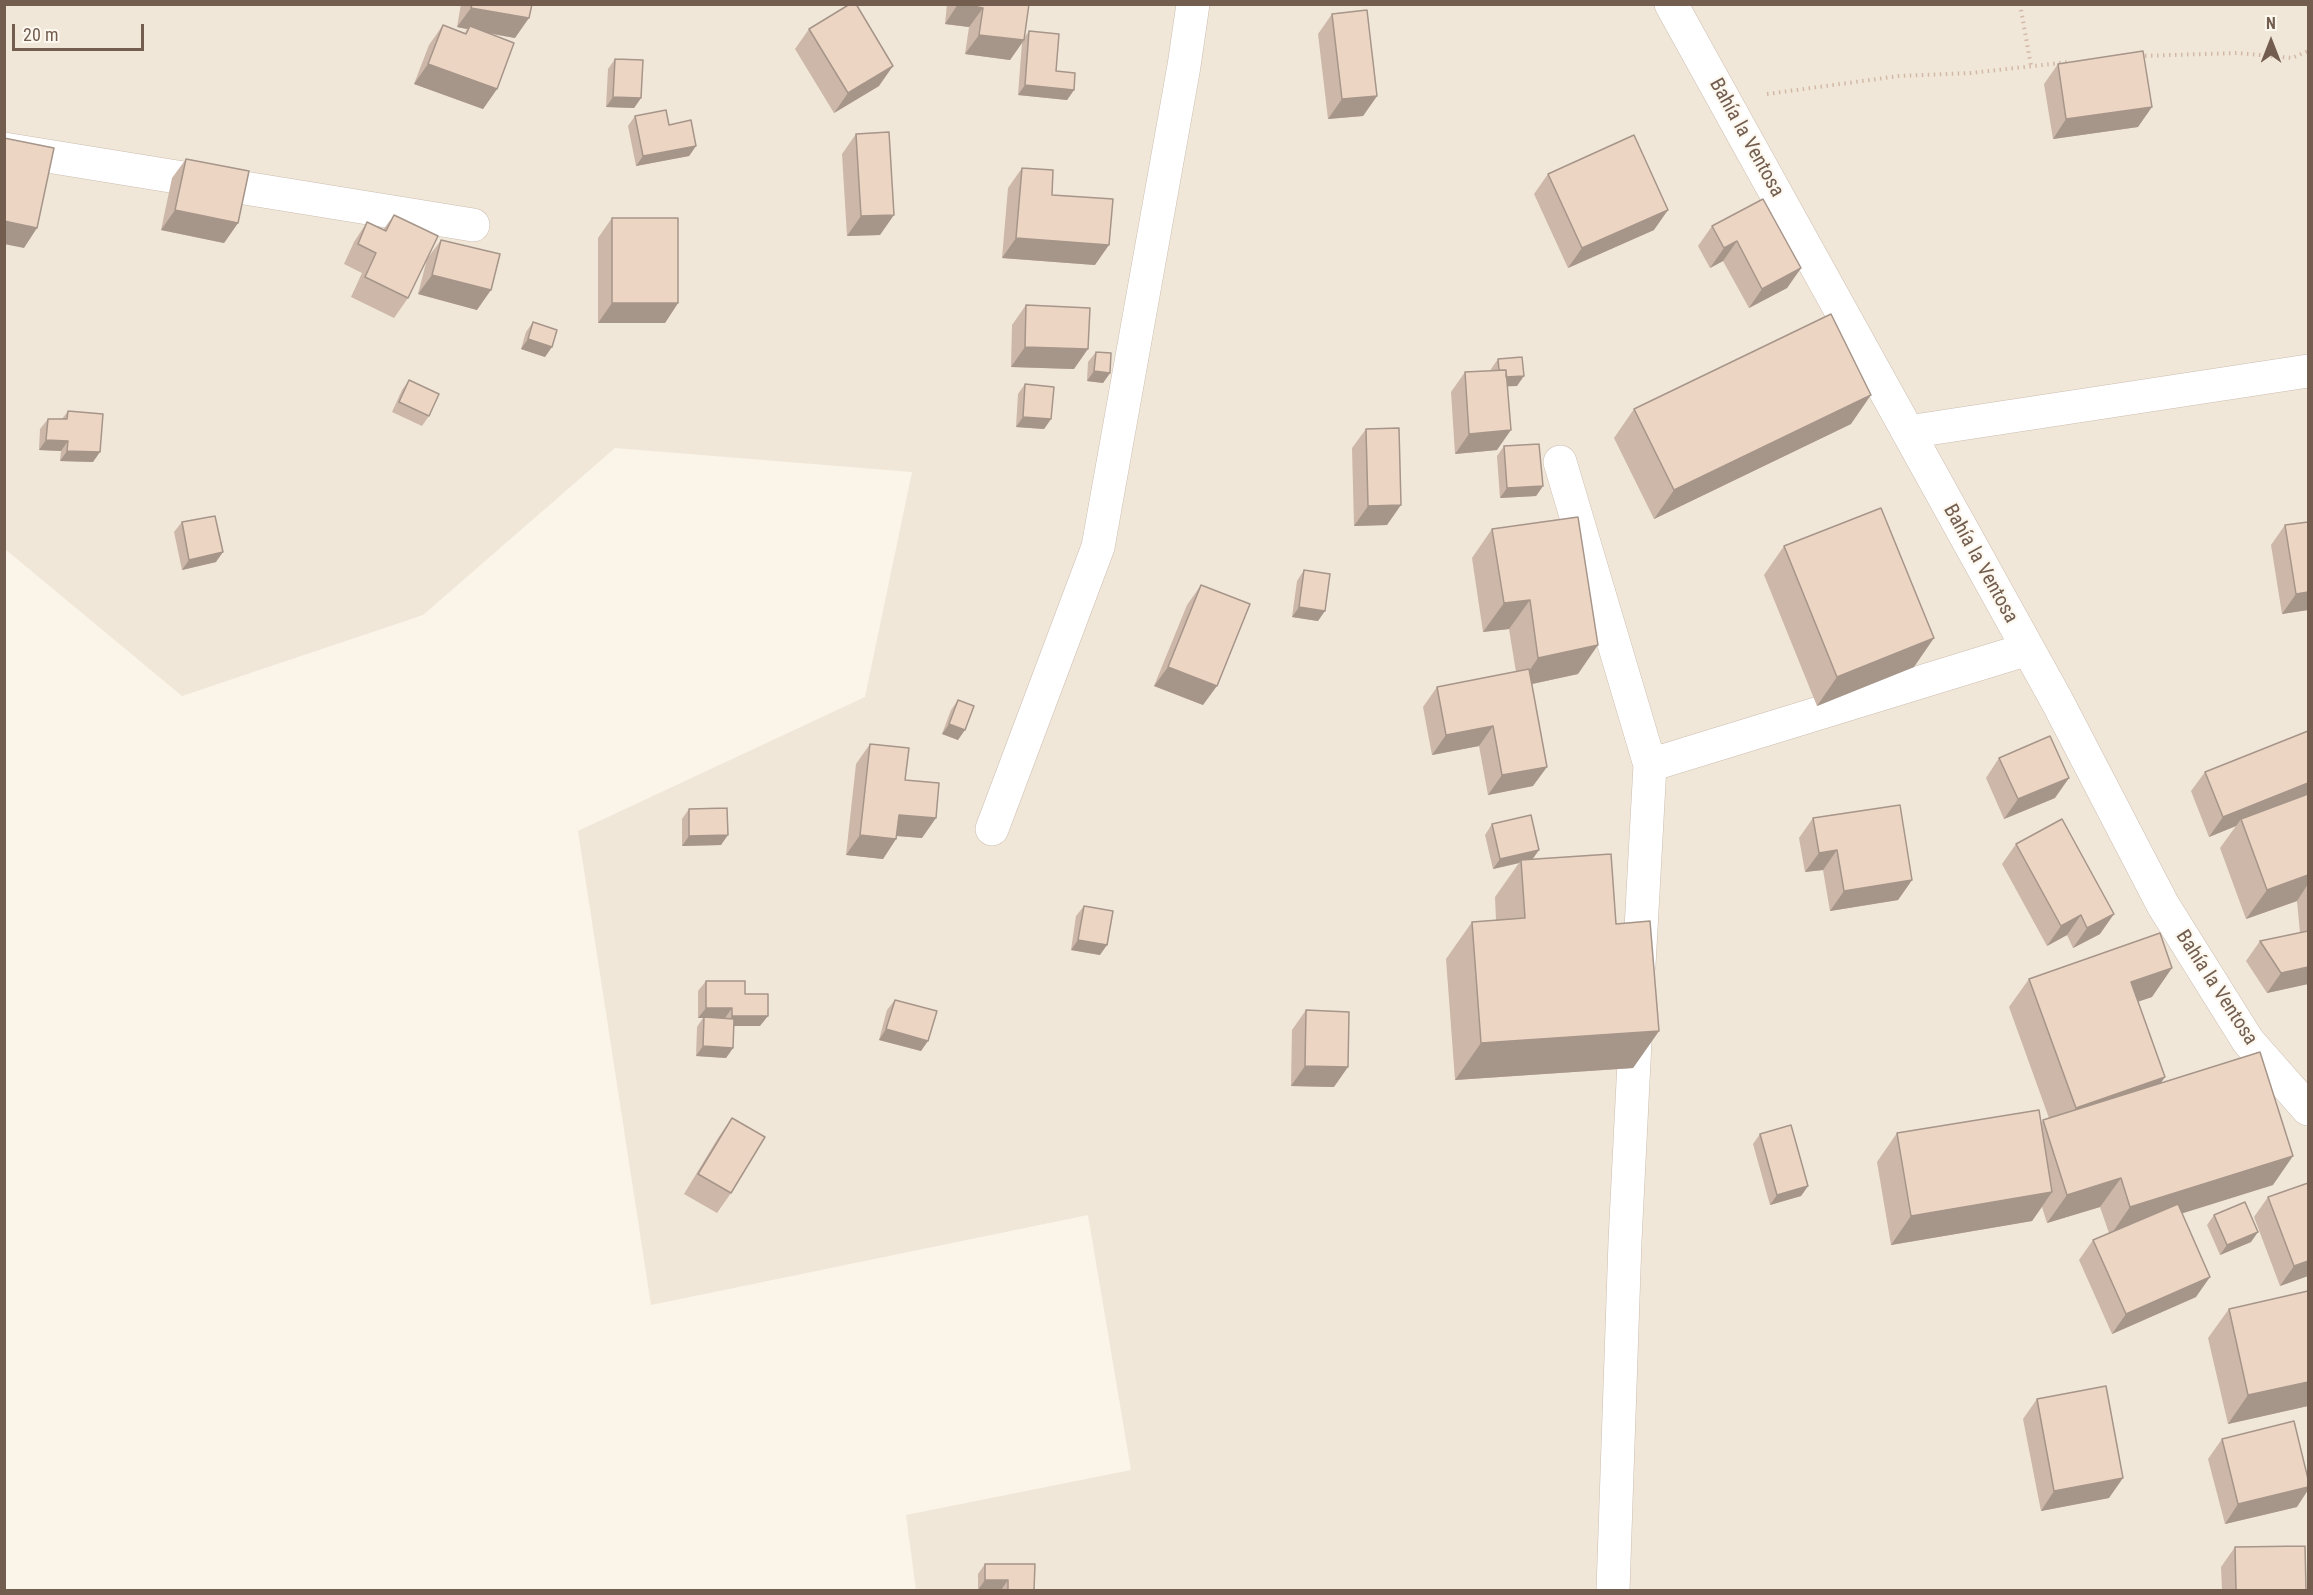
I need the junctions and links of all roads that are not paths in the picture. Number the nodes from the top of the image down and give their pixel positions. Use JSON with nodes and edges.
{"nodes":[{"id":1,"x":1193,"y":4,"type":"edge"},
{"id":2,"x":1671,"y":4,"type":"edge"},
{"id":3,"x":4,"y":149,"type":"edge"},
{"id":4,"x":473,"y":225,"type":"dead end"},
{"id":5,"x":2308,"y":371,"type":"edge"},
{"id":6,"x":1908,"y":432,"type":"junction"},
{"id":7,"x":1560,"y":462,"type":"dead end"},
{"id":8,"x":2028,"y":649,"type":"junction"},
{"id":9,"x":1650,"y":765,"type":"junction"},
{"id":10,"x":992,"y":829,"type":"dead end"},
{"id":11,"x":2308,"y":1110,"type":"edge"},
{"id":12,"x":1613,"y":1590,"type":"edge"}],
"edges":[{"from":1,"to":10,"type":"street"},
{"from":2,"to":6,"type":"street","name":"Bahía la Ventosa"},
{"from":3,"to":4,"type":"street"},
{"from":5,"to":6,"type":"street"},
{"from":6,"to":8,"type":"street","name":"Bahía la Ventosa"},
{"from":7,"to":9,"type":"street"},
{"from":8,"to":9,"type":"street"},
{"from":8,"to":11,"type":"street","name":"Bahía la Ventosa"},
{"from":9,"to":12,"type":"street"}]}
